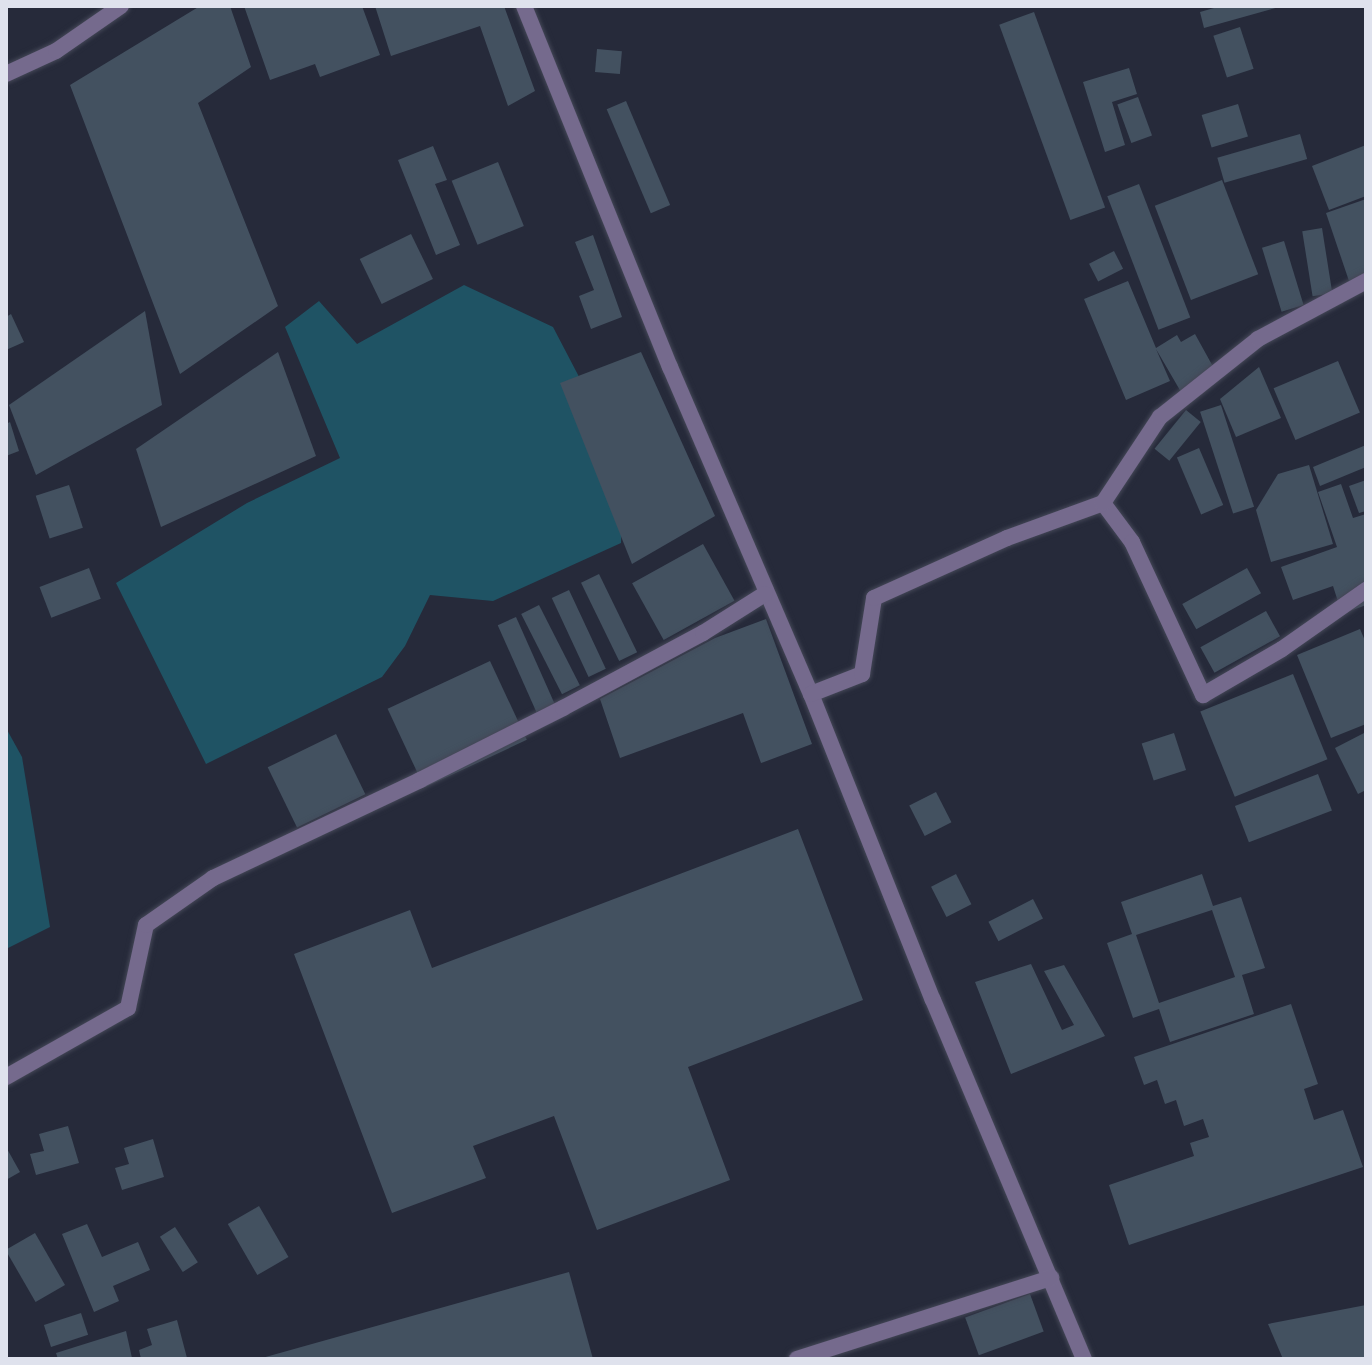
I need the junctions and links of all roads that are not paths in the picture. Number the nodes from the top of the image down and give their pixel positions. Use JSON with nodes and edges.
{"nodes":[{"id":1,"x":121,"y":6,"type":"edge"},
{"id":2,"x":524,"y":6,"type":"edge"},
{"id":3,"x":6,"y":74,"type":"edge"},
{"id":4,"x":1366,"y":281,"type":"edge"},
{"id":5,"x":1103,"y":503,"type":"junction"},
{"id":6,"x":1366,"y":590,"type":"edge"},
{"id":7,"x":765,"y":594,"type":"junction"},
{"id":8,"x":811,"y":694,"type":"junction"},
{"id":9,"x":6,"y":1077,"type":"edge"},
{"id":10,"x":1051,"y":1278,"type":"junction"},
{"id":11,"x":797,"y":1359,"type":"edge"},
{"id":12,"x":1084,"y":1359,"type":"edge"}],
"edges":[{"from":1,"to":3,"type":"street"},
{"from":2,"to":7,"type":"street"},
{"from":4,"to":5,"type":"street"},
{"from":5,"to":6,"type":"street"},
{"from":5,"to":8,"type":"street"},
{"from":7,"to":8,"type":"street"},
{"from":7,"to":9,"type":"street"},
{"from":8,"to":10,"type":"street"},
{"from":10,"to":11,"type":"street"},
{"from":10,"to":12,"type":"street"}]}
